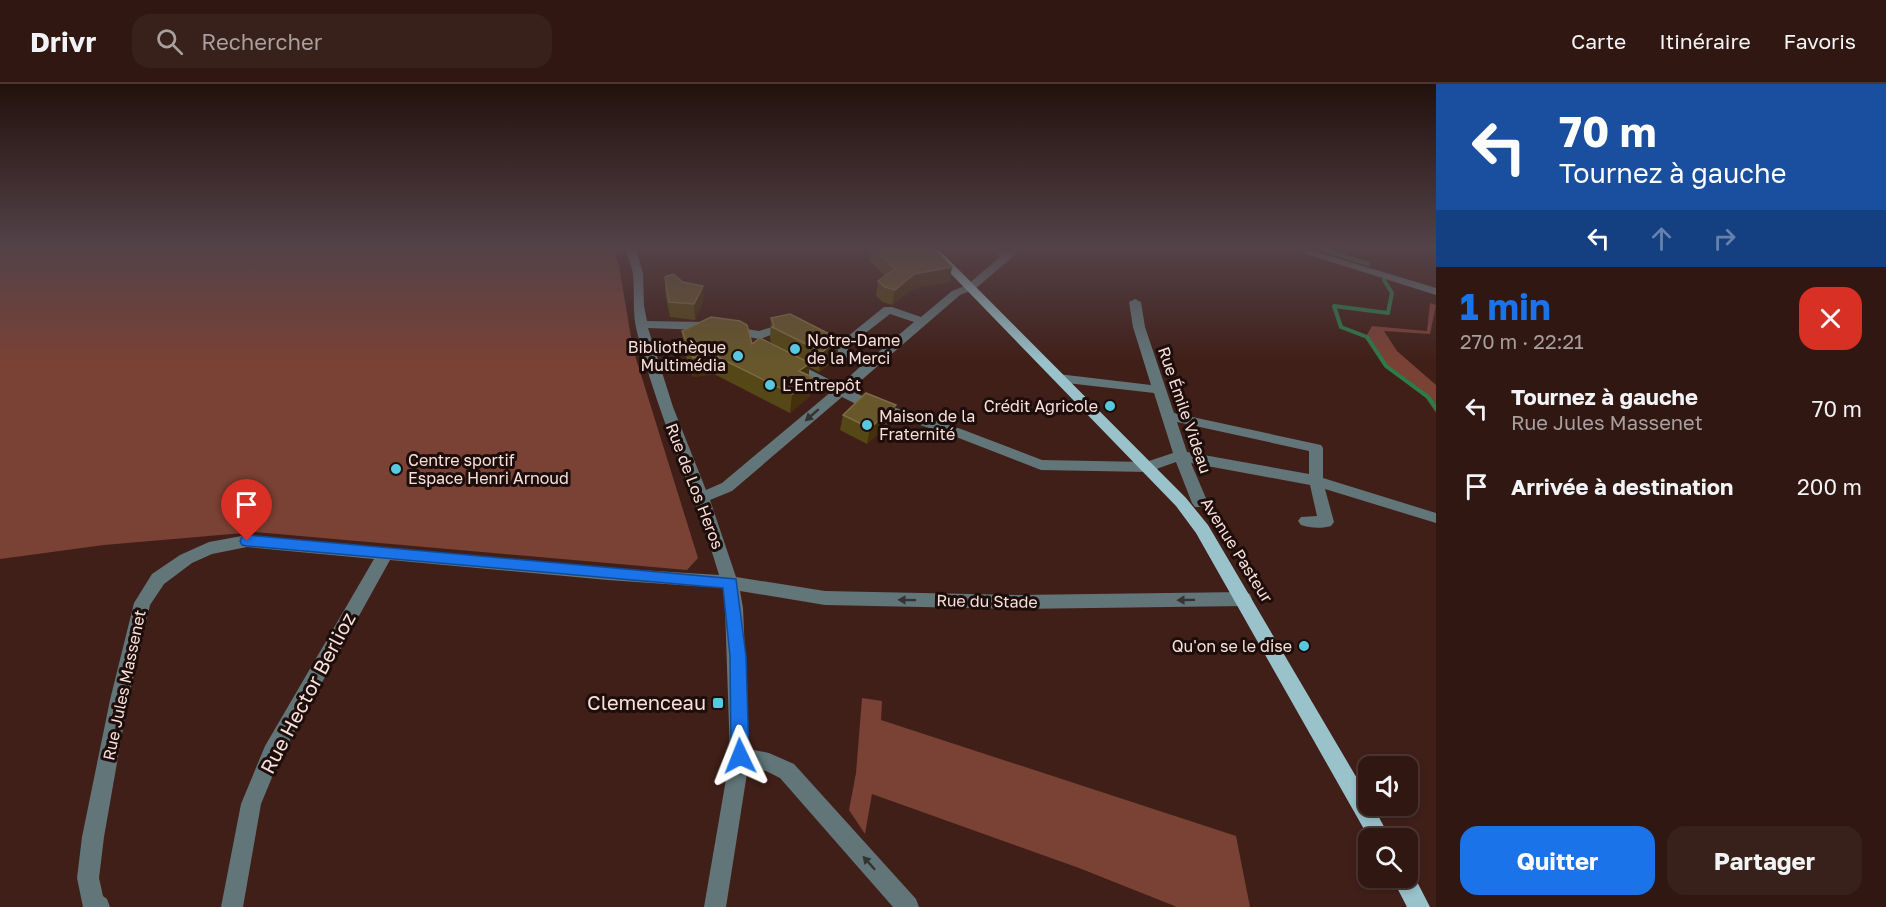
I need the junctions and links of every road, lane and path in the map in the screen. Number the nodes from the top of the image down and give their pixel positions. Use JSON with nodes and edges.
{"nodes":[{"id":1,"x":638,"y":285,"type":"edge"},
{"id":2,"x":1414,"y":285,"type":"edge"},
{"id":3,"x":971,"y":287,"type":"joint"},
{"id":4,"x":1436,"y":292,"type":"edge"},
{"id":5,"x":1135,"y":302,"type":"dead end"},
{"id":6,"x":924,"y":322,"type":"junction"},
{"id":7,"x":641,"y":324,"type":"junction"},
{"id":8,"x":798,"y":330,"type":"edge"},
{"id":9,"x":783,"y":361,"type":"edge"},
{"id":10,"x":870,"y":366,"type":"junction"},
{"id":11,"x":1058,"y":378,"type":"junction"},
{"id":12,"x":842,"y":390,"type":"junction"},
{"id":13,"x":1160,"y":390,"type":"junction"},
{"id":14,"x":1168,"y":416,"type":"junction"},
{"id":15,"x":1180,"y":456,"type":"junction"},
{"id":16,"x":1148,"y":467,"type":"junction"},
{"id":17,"x":1316,"y":481,"type":"junction"},
{"id":18,"x":702,"y":498,"type":"junction"},
{"id":19,"x":1200,"y":503,"type":"dead end"},
{"id":20,"x":1433,"y":518,"type":"dead end"},
{"id":21,"x":1306,"y":520,"type":"dead end"},
{"id":22,"x":385,"y":554,"type":"junction"},
{"id":23,"x":730,"y":583,"type":"junction"},
{"id":24,"x":1244,"y":599,"type":"junction"},
{"id":25,"x":740,"y":756,"type":"junction"},
{"id":26,"x":1374,"y":828,"type":"edge"},
{"id":27,"x":1408,"y":888,"type":"edge"},
{"id":28,"x":99,"y":907,"type":"edge"},
{"id":29,"x":232,"y":907,"type":"edge"},
{"id":30,"x":715,"y":907,"type":"edge"},
{"id":31,"x":908,"y":907,"type":"edge"},
{"id":32,"x":1419,"y":907,"type":"edge"}],
"edges":[{"from":1,"to":7,"type":"street","name":"Rue de Los Heros"},
{"from":2,"to":4,"type":"street"},
{"from":3,"to":6,"type":"street"},
{"from":3,"to":11,"type":"main road","name":"Avenue Pasteur"},
{"from":5,"to":13,"type":"street","name":"Rue Émile Videau"},
{"from":6,"to":10,"type":"street"},
{"from":6,"to":10,"type":"street"},
{"from":7,"to":8,"type":"street"},
{"from":7,"to":18,"type":"street","name":"Rue de Los Heros"},
{"from":9,"to":12,"type":"street"},
{"from":10,"to":12,"type":"street"},
{"from":11,"to":13,"type":"street"},
{"from":11,"to":16,"type":"main road","name":"Avenue Pasteur"},
{"from":12,"to":16,"type":"street"},
{"from":12,"to":18,"type":"street","one_way":true},
{"from":13,"to":14,"type":"street","name":"Rue Émile Videau"},
{"from":14,"to":15,"type":"street","name":"Rue Émile Videau"},
{"from":14,"to":17,"type":"street"},
{"from":15,"to":16,"type":"street"},
{"from":15,"to":17,"type":"street"},
{"from":15,"to":19,"type":"street","name":"Rue Émile Videau"},
{"from":16,"to":24,"type":"main road","name":"Avenue Pasteur"},
{"from":17,"to":20,"type":"street"},
{"from":17,"to":21,"type":"street"},
{"from":18,"to":23,"type":"street","name":"Rue de Los Heros"},
{"from":22,"to":23,"type":"street","name":"Rue Jules Massenet"},
{"from":22,"to":28,"type":"street","name":"Rue Jules Massenet"},
{"from":22,"to":29,"type":"street","name":"Rue Hector Berlioz"},
{"from":24,"to":23,"type":"street","name":"Rue du Stade","one_way":true},
{"from":23,"to":25,"type":"street","name":"Rue de Los Heros"},
{"from":24,"to":26,"type":"main road","name":"Avenue Pasteur"},
{"from":25,"to":30,"type":"street","name":"Rue de Los Heros"},
{"from":31,"to":25,"type":"street","one_way":true},
{"from":27,"to":32,"type":"main road"}]}
